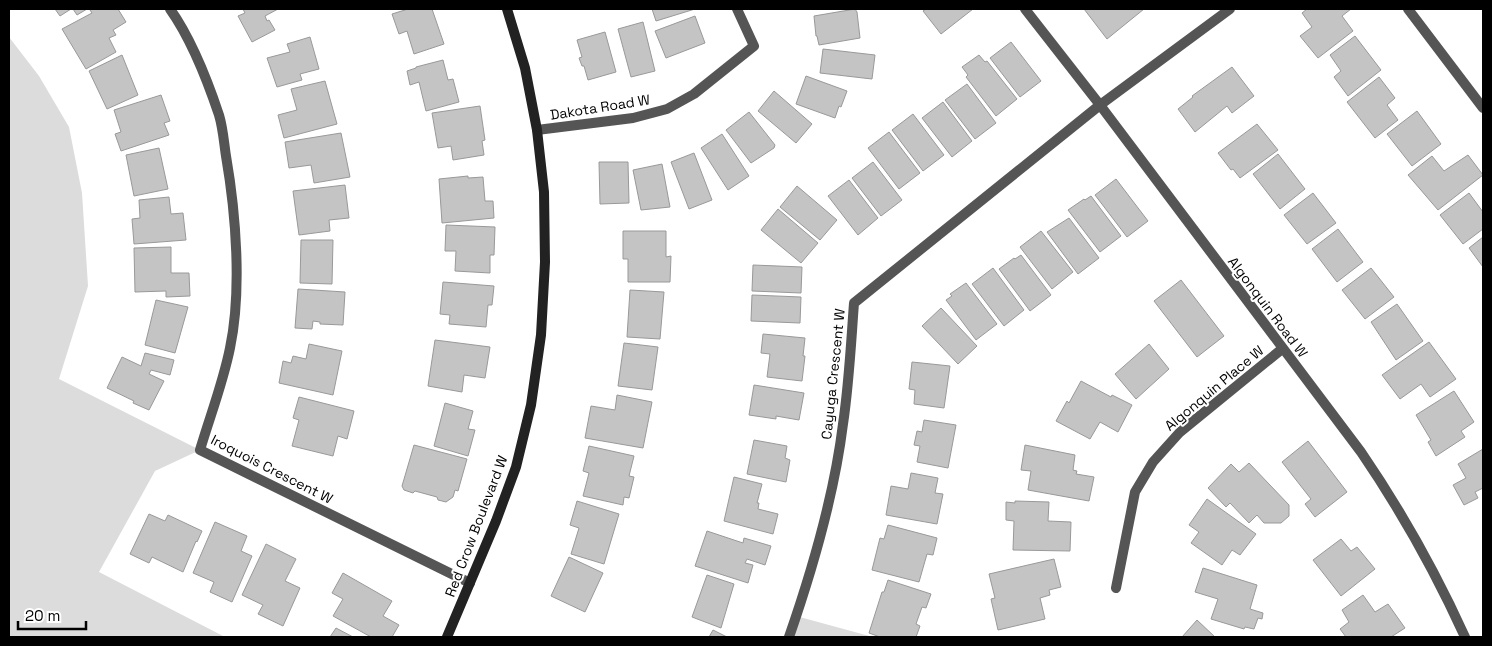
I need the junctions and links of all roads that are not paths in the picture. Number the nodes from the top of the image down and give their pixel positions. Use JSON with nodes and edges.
{"nodes":[{"id":1,"x":170,"y":9,"type":"edge"},
{"id":2,"x":508,"y":9,"type":"edge"},
{"id":3,"x":737,"y":9,"type":"edge"},
{"id":4,"x":1025,"y":9,"type":"edge"},
{"id":5,"x":1230,"y":9,"type":"edge"},
{"id":6,"x":1408,"y":9,"type":"edge"},
{"id":7,"x":1100,"y":105,"type":"junction"},
{"id":8,"x":1483,"y":108,"type":"edge"},
{"id":9,"x":537,"y":130,"type":"junction"},
{"id":10,"x":1282,"y":349,"type":"junction"},
{"id":11,"x":470,"y":583,"type":"junction"},
{"id":12,"x":1116,"y":588,"type":"dead end"},
{"id":13,"x":447,"y":637,"type":"edge"},
{"id":14,"x":789,"y":637,"type":"edge"},
{"id":15,"x":1465,"y":637,"type":"edge"}],
"edges":[{"from":1,"to":11,"type":"street","name":"Iroquois Crescent W"},
{"from":2,"to":9,"type":"street","name":"Red Crow Boulevard W"},
{"from":3,"to":9,"type":"street","name":"Dakota Road W"},
{"from":4,"to":7,"type":"street","name":"Algonquin Road W"},
{"from":5,"to":7,"type":"street","name":"Cayuga Crescent W"},
{"from":6,"to":8,"type":"street"},
{"from":7,"to":10,"type":"street","name":"Algonquin Road W"},
{"from":7,"to":14,"type":"street","name":"Cayuga Crescent W"},
{"from":9,"to":11,"type":"street","name":"Red Crow Boulevard W"},
{"from":10,"to":12,"type":"street","name":"Algonquin Place W"},
{"from":10,"to":15,"type":"street","name":"Algonquin Road W"},
{"from":11,"to":13,"type":"street","name":"Red Crow Boulevard W"}]}
